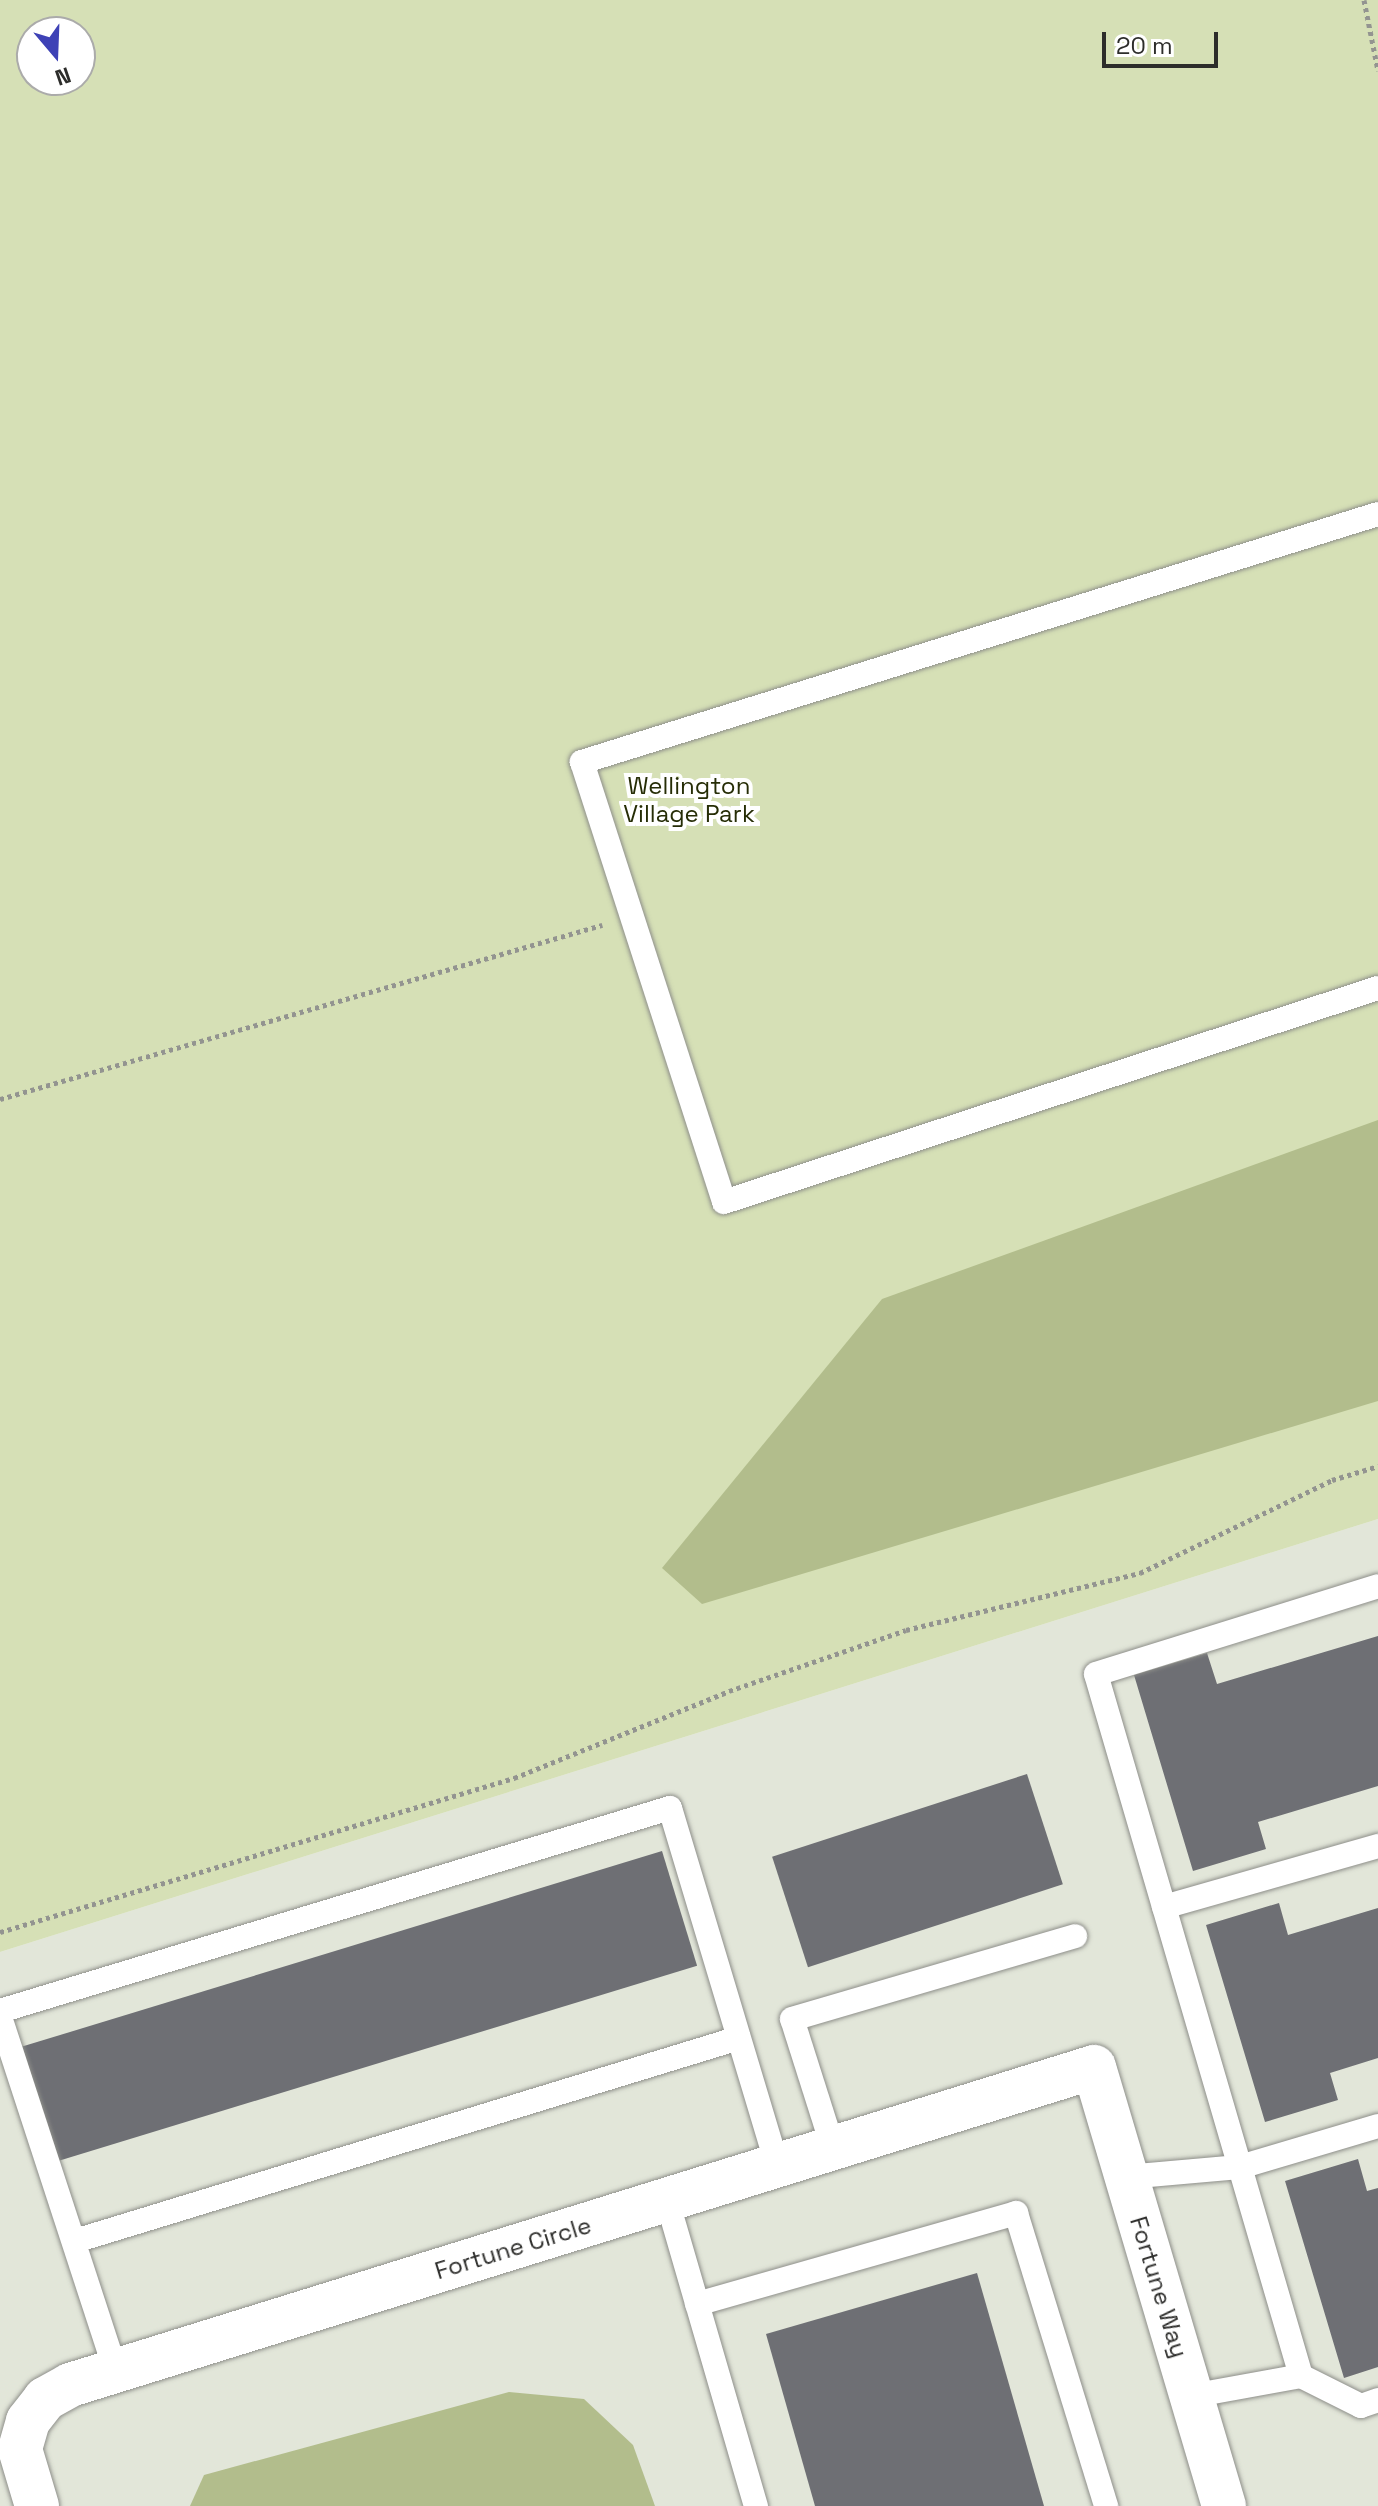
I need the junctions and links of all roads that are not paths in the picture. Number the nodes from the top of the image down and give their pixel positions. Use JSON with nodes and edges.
{"nodes":[{"id":1,"x":1378,"y":514,"type":"edge"},
{"id":2,"x":1378,"y":988,"type":"edge"},
{"id":3,"x":1378,"y":1586,"type":"edge"},
{"id":4,"x":1378,"y":1846,"type":"edge"},
{"id":5,"x":1164,"y":1907,"type":"junction"},
{"id":6,"x":1075,"y":1936,"type":"dead end"},
{"id":7,"x":0,"y":2011,"type":"edge"},
{"id":8,"x":0,"y":2017,"type":"edge"},
{"id":9,"x":739,"y":2038,"type":"junction"},
{"id":10,"x":1094,"y":2067,"type":"joint"},
{"id":11,"x":1378,"y":2126,"type":"edge"},
{"id":12,"x":833,"y":2148,"type":"junction"},
{"id":13,"x":777,"y":2165,"type":"junction"},
{"id":14,"x":1240,"y":2167,"type":"junction"},
{"id":15,"x":1126,"y":2177,"type":"junction"},
{"id":16,"x":667,"y":2200,"type":"junction"},
{"id":17,"x":75,"y":2241,"type":"junction"},
{"id":18,"x":697,"y":2304,"type":"junction"},
{"id":19,"x":116,"y":2371,"type":"junction"},
{"id":20,"x":1301,"y":2376,"type":"junction"},
{"id":21,"x":1191,"y":2396,"type":"junction"},
{"id":22,"x":1378,"y":2400,"type":"edge"},
{"id":23,"x":37,"y":2506,"type":"edge"},
{"id":24,"x":756,"y":2506,"type":"edge"},
{"id":25,"x":1106,"y":2506,"type":"edge"},
{"id":26,"x":1224,"y":2506,"type":"edge"}],
"edges":[{"from":1,"to":2,"type":"lane"},
{"from":3,"to":5,"type":"lane"},
{"from":4,"to":5,"type":"lane"},
{"from":5,"to":14,"type":"lane"},
{"from":6,"to":12,"type":"lane"},
{"from":7,"to":9,"type":"lane"},
{"from":8,"to":17,"type":"lane"},
{"from":9,"to":13,"type":"lane"},
{"from":9,"to":17,"type":"lane"},
{"from":10,"to":12,"type":"street","name":"Fortune Circle"},
{"from":10,"to":15,"type":"street","name":"Fortune Way"},
{"from":11,"to":14,"type":"lane"},
{"from":12,"to":13,"type":"street","name":"Fortune Circle"},
{"from":13,"to":16,"type":"street","name":"Fortune Circle"},
{"from":14,"to":15,"type":"lane"},
{"from":14,"to":20,"type":"lane"},
{"from":15,"to":21,"type":"street","name":"Fortune Way"},
{"from":16,"to":18,"type":"lane"},
{"from":16,"to":19,"type":"street","name":"Fortune Circle"},
{"from":17,"to":19,"type":"lane"},
{"from":18,"to":24,"type":"lane"},
{"from":18,"to":25,"type":"lane"},
{"from":19,"to":23,"type":"street","name":"Fortune Circle"},
{"from":20,"to":21,"type":"lane"},
{"from":20,"to":22,"type":"lane"},
{"from":21,"to":26,"type":"street","name":"Fortune Way"}]}
